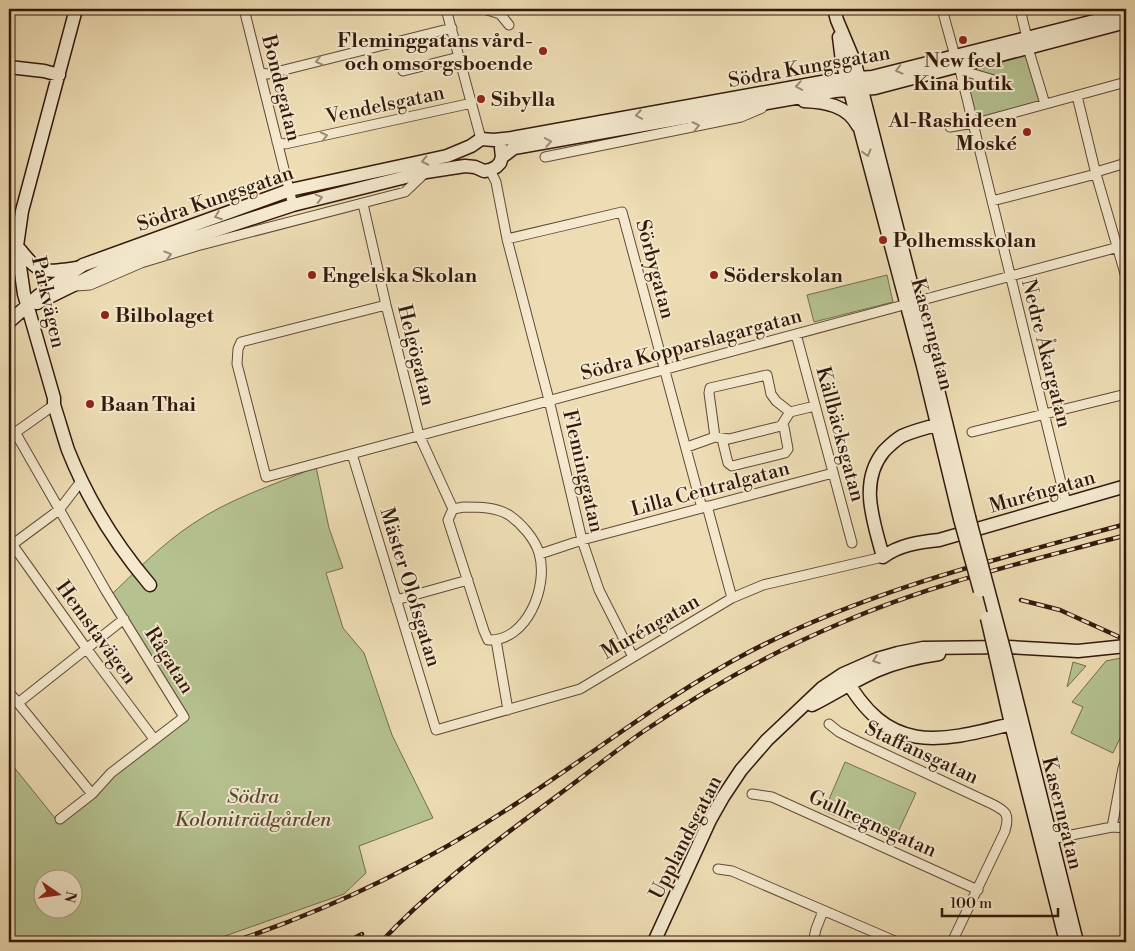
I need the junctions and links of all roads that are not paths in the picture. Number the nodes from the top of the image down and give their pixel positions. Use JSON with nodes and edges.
{"nodes":[{"id":1,"x":76,"y":9,"type":"edge"},
{"id":2,"x":244,"y":9,"type":"edge"},
{"id":3,"x":446,"y":9,"type":"edge"},
{"id":4,"x":484,"y":9,"type":"edge"},
{"id":5,"x":942,"y":9,"type":"edge"},
{"id":6,"x":1020,"y":9,"type":"edge"},
{"id":7,"x":1126,"y":13,"type":"edge"},
{"id":8,"x":835,"y":15,"type":"edge"},
{"id":9,"x":1126,"y":22,"type":"edge"},
{"id":10,"x":510,"y":25,"type":"dead end"},
{"id":11,"x":452,"y":28,"type":"junction"},
{"id":12,"x":1028,"y":43,"type":"junction"},
{"id":13,"x":955,"y":56,"type":"junction"},
{"id":14,"x":459,"y":57,"type":"junction"},
{"id":15,"x":9,"y":67,"type":"edge"},
{"id":16,"x":403,"y":71,"type":"dead end"},
{"id":17,"x":260,"y":73,"type":"junction"},
{"id":18,"x":59,"y":75,"type":"junction"},
{"id":19,"x":1126,"y":82,"type":"edge"},
{"id":20,"x":1004,"y":83,"type":"dead end"},
{"id":21,"x":854,"y":84,"type":"junction"},
{"id":22,"x":1077,"y":96,"type":"junction"},
{"id":23,"x":777,"y":101,"type":"junction"},
{"id":24,"x":472,"y":103,"type":"junction"},
{"id":25,"x":1045,"y":104,"type":"junction"},
{"id":26,"x":973,"y":124,"type":"junction"},
{"id":27,"x":950,"y":126,"type":"dead end"},
{"id":28,"x":862,"y":133,"type":"junction"},
{"id":29,"x":277,"y":142,"type":"junction"},
{"id":30,"x":482,"y":142,"type":"junction"},
{"id":31,"x":502,"y":156,"type":"junction"},
{"id":32,"x":546,"y":158,"type":"dead end"},
{"id":33,"x":1126,"y":163,"type":"edge"},
{"id":34,"x":475,"y":167,"type":"junction"},
{"id":35,"x":490,"y":170,"type":"junction"},
{"id":36,"x":426,"y":172,"type":"junction"},
{"id":37,"x":1096,"y":173,"type":"junction"},
{"id":38,"x":290,"y":190,"type":"junction"},
{"id":39,"x":992,"y":201,"type":"junction"},
{"id":40,"x":363,"y":204,"type":"junction"},
{"id":41,"x":293,"y":205,"type":"junction"},
{"id":42,"x":507,"y":239,"type":"junction"},
{"id":43,"x":1126,"y":245,"type":"edge"},
{"id":44,"x":17,"y":246,"type":"junction"},
{"id":45,"x":1116,"y":247,"type":"junction"},
{"id":46,"x":78,"y":268,"type":"junction"},
{"id":47,"x":1010,"y":276,"type":"junction"},
{"id":48,"x":1126,"y":277,"type":"edge"},
{"id":49,"x":68,"y":287,"type":"junction"},
{"id":50,"x":910,"y":303,"type":"junction"},
{"id":51,"x":28,"y":305,"type":"junction"},
{"id":52,"x":386,"y":305,"type":"junction"},
{"id":53,"x":9,"y":322,"type":"edge"},
{"id":54,"x":796,"y":334,"type":"junction"},
{"id":55,"x":664,"y":370,"type":"junction"},
{"id":56,"x":1126,"y":394,"type":"edge"},
{"id":57,"x":549,"y":400,"type":"junction"},
{"id":58,"x":54,"y":405,"type":"junction"},
{"id":59,"x":815,"y":406,"type":"junction"},
{"id":60,"x":790,"y":412,"type":"junction"},
{"id":61,"x":1044,"y":415,"type":"junction"},
{"id":62,"x":941,"y":423,"type":"junction"},
{"id":63,"x":781,"y":426,"type":"junction"},
{"id":64,"x":972,"y":432,"type":"dead end"},
{"id":65,"x":12,"y":434,"type":"edge"},
{"id":66,"x":419,"y":436,"type":"junction"},
{"id":67,"x":718,"y":438,"type":"junction"},
{"id":68,"x":687,"y":448,"type":"junction"},
{"id":69,"x":352,"y":454,"type":"junction"},
{"id":70,"x":833,"y":473,"type":"junction"},
{"id":71,"x":82,"y":480,"type":"junction"},
{"id":72,"x":1126,"y":486,"type":"edge"},
{"id":73,"x":1066,"y":503,"type":"junction"},
{"id":74,"x":704,"y":507,"type":"junction"},
{"id":75,"x":59,"y":510,"type":"junction"},
{"id":76,"x":453,"y":510,"type":"junction"},
{"id":77,"x":582,"y":540,"type":"junction"},
{"id":78,"x":852,"y":543,"type":"dead end"},
{"id":79,"x":11,"y":546,"type":"edge"},
{"id":80,"x":540,"y":554,"type":"junction"},
{"id":81,"x":882,"y":557,"type":"junction"},
{"id":82,"x":468,"y":580,"type":"junction"},
{"id":83,"x":150,"y":585,"type":"dead end"},
{"id":84,"x":732,"y":598,"type":"junction"},
{"id":85,"x":396,"y":600,"type":"junction"},
{"id":86,"x":124,"y":620,"type":"junction"},
{"id":87,"x":496,"y":640,"type":"junction"},
{"id":88,"x":1126,"y":646,"type":"edge"},
{"id":89,"x":86,"y":648,"type":"junction"},
{"id":90,"x":633,"y":657,"type":"junction"},
{"id":91,"x":846,"y":679,"type":"junction"},
{"id":92,"x":9,"y":692,"type":"edge"},
{"id":93,"x":18,"y":703,"type":"junction"},
{"id":94,"x":508,"y":710,"type":"junction"},
{"id":95,"x":1016,"y":723,"type":"junction"},
{"id":96,"x":829,"y":724,"type":"dead end"},
{"id":97,"x":436,"y":730,"type":"joint"},
{"id":98,"x":154,"y":739,"type":"junction"},
{"id":99,"x":1126,"y":759,"type":"edge"},
{"id":100,"x":92,"y":794,"type":"junction"},
{"id":101,"x":752,"y":794,"type":"dead end"},
{"id":102,"x":60,"y":819,"type":"dead end"},
{"id":103,"x":1112,"y":827,"type":"junction"},
{"id":104,"x":1126,"y":828,"type":"edge"},
{"id":105,"x":1045,"y":841,"type":"junction"},
{"id":106,"x":718,"y":869,"type":"dead end"},
{"id":107,"x":978,"y":890,"type":"junction"},
{"id":108,"x":823,"y":911,"type":"junction"},
{"id":109,"x":654,"y":942,"type":"edge"},
{"id":110,"x":813,"y":942,"type":"edge"},
{"id":111,"x":897,"y":942,"type":"edge"},
{"id":112,"x":952,"y":942,"type":"edge"},
{"id":113,"x":1066,"y":942,"type":"edge"},
{"id":114,"x":1077,"y":942,"type":"edge"}],
"edges":[{"from":1,"to":18,"type":"main road","name":"Parkvägen"},
{"from":2,"to":17,"type":"street","name":"Bondegatan"},
{"from":3,"to":11,"type":"street"},
{"from":4,"to":10,"type":"street"},
{"from":5,"to":13,"type":"street"},
{"from":6,"to":12,"type":"street"},
{"from":7,"to":12,"type":"main road","name":"Södra Kungsgatan"},
{"from":8,"to":21,"type":"main road","name":"Kaserngatan"},
{"from":9,"to":12,"type":"main road","name":"Södra Kungsgatan"},
{"from":11,"to":14,"type":"street"},
{"from":11,"to":17,"type":"street","one_way":true},
{"from":12,"to":13,"type":"main road","name":"Södra Kungsgatan"},
{"from":12,"to":21,"type":"main road","name":"Södra Kungsgatan"},
{"from":12,"to":25,"type":"street"},
{"from":13,"to":21,"type":"main road","name":"Södra Kungsgatan","one_way":true},
{"from":14,"to":16,"type":"street"},
{"from":14,"to":24,"type":"street"},
{"from":15,"to":18,"type":"main road"},
{"from":17,"to":29,"type":"street","name":"Bondegatan"},
{"from":18,"to":44,"type":"main road","name":"Parkvägen"},
{"from":19,"to":22,"type":"street"},
{"from":20,"to":26,"type":"street","name":"Nedre Åkargatan"},
{"from":21,"to":23,"type":"main road","name":"Södra Kungsgatan"},
{"from":21,"to":28,"type":"main road","name":"Kaserngatan"},
{"from":21,"to":30,"type":"main road","name":"Södra Kungsgatan","one_way":true},
{"from":21,"to":50,"type":"main road","name":"Kaserngatan"},
{"from":22,"to":25,"type":"street"},
{"from":22,"to":37,"type":"street"},
{"from":23,"to":28,"type":"main road"},
{"from":31,"to":23,"type":"main road","name":"Södra Kungsgatan","one_way":true},
{"from":32,"to":23,"type":"street","name":"Södra Kungsgatan","one_way":true},
{"from":29,"to":24,"type":"street","name":"Vendelsgatan","one_way":true},
{"from":24,"to":30,"type":"street"},
{"from":25,"to":26,"type":"street"},
{"from":26,"to":27,"type":"street"},
{"from":26,"to":39,"type":"street","name":"Nedre Åkargatan"},
{"from":28,"to":50,"type":"main road","name":"Kaserngatan","one_way":true},
{"from":29,"to":38,"type":"street","name":"Bondegatan"},
{"from":30,"to":31,"type":"main road"},
{"from":30,"to":34,"type":"main road"},
{"from":30,"to":38,"type":"main road","name":"Södra Kungsgatan","one_way":true},
{"from":31,"to":35,"type":"main road","name":"Södra Kungsgatan"},
{"from":33,"to":37,"type":"street"},
{"from":34,"to":35,"type":"main road","name":"Södra Kungsgatan"},
{"from":34,"to":36,"type":"main road","name":"Södra Kungsgatan"},
{"from":35,"to":42,"type":"street","name":"Fleminggatan"},
{"from":36,"to":40,"type":"street","name":"Södra Kungsgatan"},
{"from":41,"to":36,"type":"main road","name":"Södra Kungsgatan","one_way":true},
{"from":37,"to":39,"type":"street"},
{"from":37,"to":45,"type":"street"},
{"from":38,"to":41,"type":"street","name":"Bondegatan"},
{"from":38,"to":46,"type":"main road","name":"Södra Kungsgatan","one_way":true},
{"from":39,"to":47,"type":"street","name":"Nedre Åkargatan"},
{"from":49,"to":40,"type":"street","name":"Södra Kungsgatan","one_way":true},
{"from":40,"to":52,"type":"street","name":"Helgögatan"},
{"from":41,"to":49,"type":"main road","name":"Södra Kungsgatan"},
{"from":42,"to":55,"type":"street","name":"Sörbygatan"},
{"from":42,"to":57,"type":"street","name":"Fleminggatan"},
{"from":43,"to":45,"type":"street","name":"Södra Kopparslagargatan"},
{"from":44,"to":46,"type":"main road"},
{"from":44,"to":51,"type":"main road","name":"Parkvägen"},
{"from":45,"to":47,"type":"street","name":"Södra Kopparslagargatan"},
{"from":45,"to":48,"type":"street"},
{"from":46,"to":51,"type":"main road","name":"Södra Kungsgatan"},
{"from":47,"to":50,"type":"street","name":"Södra Kopparslagargatan"},
{"from":47,"to":61,"type":"street","name":"Nedre Åkargatan"},
{"from":49,"to":51,"type":"main road","name":"Södra Kungsgatan"},
{"from":50,"to":54,"type":"street","name":"Södra Kopparslagargatan"},
{"from":50,"to":62,"type":"main road","name":"Kaserngatan"},
{"from":51,"to":53,"type":"main road"},
{"from":51,"to":58,"type":"main road","name":"Parkvägen"},
{"from":52,"to":66,"type":"street","name":"Helgögatan"},
{"from":52,"to":69,"type":"street","name":"Södra Kopparslagargatan"},
{"from":54,"to":55,"type":"street","name":"Södra Kopparslagargatan"},
{"from":54,"to":59,"type":"street","name":"Källbäcksgatan"},
{"from":55,"to":57,"type":"street","name":"Södra Kopparslagargatan"},
{"from":55,"to":68,"type":"street","name":"Sörbygatan"},
{"from":56,"to":61,"type":"street"},
{"from":57,"to":66,"type":"street","name":"Södra Kopparslagargatan"},
{"from":57,"to":77,"type":"street","name":"Fleminggatan"},
{"from":58,"to":65,"type":"street"},
{"from":58,"to":71,"type":"main road","name":"Parkvägen"},
{"from":59,"to":60,"type":"street"},
{"from":59,"to":70,"type":"street","name":"Källbäcksgatan"},
{"from":60,"to":63,"type":"street"},
{"from":60,"to":67,"type":"street"},
{"from":61,"to":64,"type":"street"},
{"from":61,"to":73,"type":"street","name":"Nedre Åkargatan"},
{"from":62,"to":81,"type":"main road"},
{"from":62,"to":95,"type":"main road","name":"Kaserngatan","bridge":true},
{"from":63,"to":67,"type":"street"},
{"from":63,"to":67,"type":"street"},
{"from":65,"to":75,"type":"street","name":"Rågatan"},
{"from":66,"to":69,"type":"street","name":"Södra Kopparslagargatan"},
{"from":66,"to":76,"type":"street","name":"Helgögatan"},
{"from":67,"to":68,"type":"street"},
{"from":68,"to":74,"type":"street","name":"Sörbygatan"},
{"from":69,"to":85,"type":"street","name":"Mäster Olofsgatan"},
{"from":70,"to":74,"type":"street","name":"Lilla Centralgatan"},
{"from":70,"to":78,"type":"street","name":"Källbäcksgatan"},
{"from":71,"to":75,"type":"street"},
{"from":71,"to":83,"type":"main road","name":"Parkvägen"},
{"from":72,"to":73,"type":"main road","name":"Muréngatan"},
{"from":73,"to":81,"type":"main road","name":"Muréngatan"},
{"from":74,"to":77,"type":"street","name":"Lilla Centralgatan"},
{"from":74,"to":84,"type":"street","name":"Sörbygatan"},
{"from":75,"to":79,"type":"street"},
{"from":75,"to":86,"type":"street","name":"Rågatan"},
{"from":76,"to":80,"type":"street"},
{"from":76,"to":82,"type":"street"},
{"from":77,"to":80,"type":"street","name":"Lilla Centralgatan"},
{"from":77,"to":90,"type":"street","name":"Fleminggatan"},
{"from":79,"to":89,"type":"street","name":"Hemstavägen"},
{"from":80,"to":87,"type":"street"},
{"from":81,"to":84,"type":"street","name":"Muréngatan"},
{"from":82,"to":85,"type":"street"},
{"from":82,"to":87,"type":"street"},
{"from":84,"to":90,"type":"street","name":"Muréngatan"},
{"from":85,"to":97,"type":"street","name":"Mäster Olofsgatan"},
{"from":86,"to":89,"type":"street"},
{"from":86,"to":98,"type":"street","name":"Rågatan"},
{"from":87,"to":94,"type":"street"},
{"from":88,"to":91,"type":"main road","name":"Upplandsgatan"},
{"from":89,"to":93,"type":"street"},
{"from":89,"to":98,"type":"street","name":"Hemstavägen"},
{"from":90,"to":94,"type":"street","name":"Muréngatan"},
{"from":91,"to":95,"type":"main road"},
{"from":91,"to":109,"type":"main road","name":"Upplandsgatan"},
{"from":92,"to":93,"type":"street"},
{"from":93,"to":100,"type":"street"},
{"from":94,"to":97,"type":"street","name":"Muréngatan"},
{"from":95,"to":105,"type":"main road","name":"Kaserngatan"},
{"from":96,"to":107,"type":"street","name":"Staffansgatan"},
{"from":98,"to":100,"type":"street","name":"Rågatan"},
{"from":99,"to":103,"type":"street"},
{"from":100,"to":102,"type":"street","name":"Rågatan"},
{"from":101,"to":107,"type":"street","name":"Gullregnsgatan"},
{"from":103,"to":104,"type":"street"},
{"from":103,"to":105,"type":"street"},
{"from":105,"to":113,"type":"main road","name":"Kaserngatan"},
{"from":105,"to":114,"type":"main road","name":"Kaserngatan"},
{"from":106,"to":108,"type":"street"},
{"from":107,"to":112,"type":"street"},
{"from":108,"to":110,"type":"street"},
{"from":108,"to":111,"type":"street"}]}
